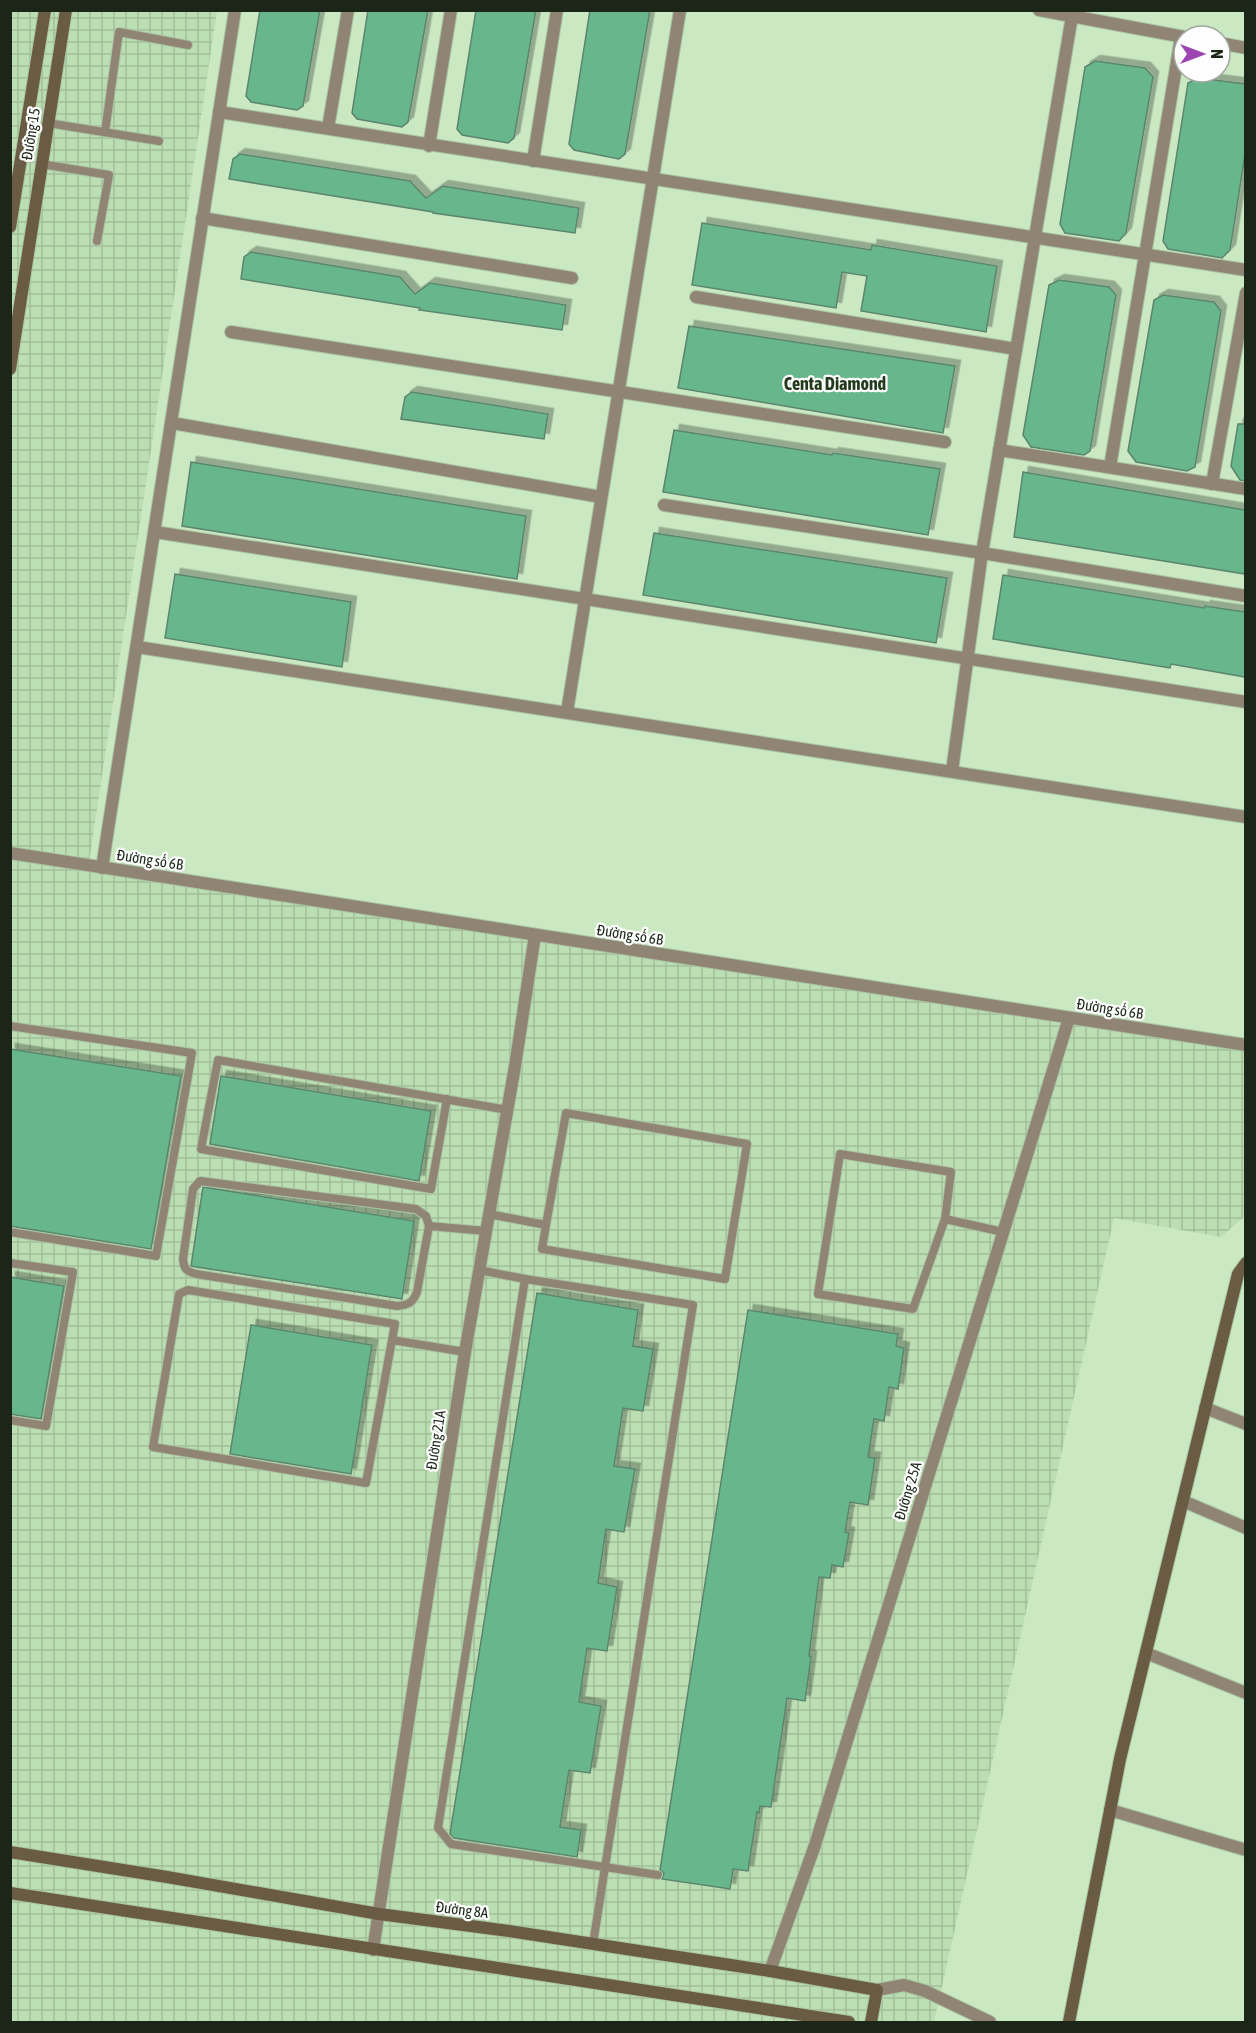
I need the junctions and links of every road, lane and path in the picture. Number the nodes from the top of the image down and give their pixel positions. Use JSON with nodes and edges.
{"nodes":[{"id":1,"x":45,"y":10,"type":"edge"},
{"id":2,"x":66,"y":10,"type":"edge"},
{"id":3,"x":235,"y":10,"type":"edge"},
{"id":4,"x":348,"y":10,"type":"edge"},
{"id":5,"x":451,"y":10,"type":"edge"},
{"id":6,"x":557,"y":10,"type":"edge"},
{"id":7,"x":680,"y":10,"type":"edge"},
{"id":8,"x":1039,"y":10,"type":"edge"},
{"id":9,"x":1073,"y":13,"type":"edge"},
{"id":10,"x":1172,"y":35,"type":"edge"},
{"id":11,"x":188,"y":45,"type":"dead end"},
{"id":12,"x":1175,"y":84,"type":"edge"},
{"id":13,"x":219,"y":112,"type":"junction"},
{"id":14,"x":48,"y":123,"type":"junction"},
{"id":15,"x":328,"y":128,"type":"junction"},
{"id":16,"x":105,"y":132,"type":"junction"},
{"id":17,"x":159,"y":141,"type":"dead end"},
{"id":18,"x":429,"y":146,"type":"junction"},
{"id":19,"x":21,"y":161,"type":"junction"},
{"id":20,"x":533,"y":161,"type":"junction"},
{"id":21,"x":42,"y":164,"type":"junction"},
{"id":22,"x":652,"y":178,"type":"junction"},
{"id":23,"x":14,"y":181,"type":"edge"},
{"id":24,"x":202,"y":218,"type":"junction"},
{"id":25,"x":10,"y":227,"type":"edge"},
{"id":26,"x":1035,"y":238,"type":"junction"},
{"id":27,"x":97,"y":242,"type":"dead end"},
{"id":28,"x":1146,"y":255,"type":"junction"},
{"id":29,"x":1245,"y":270,"type":"edge"},
{"id":30,"x":572,"y":278,"type":"dead end"},
{"id":31,"x":1245,"y":292,"type":"edge"},
{"id":32,"x":696,"y":297,"type":"dead end"},
{"id":33,"x":231,"y":332,"type":"dead end"},
{"id":34,"x":1016,"y":349,"type":"junction"},
{"id":35,"x":10,"y":369,"type":"edge"},
{"id":36,"x":619,"y":391,"type":"junction"},
{"id":37,"x":172,"y":423,"type":"junction"},
{"id":38,"x":945,"y":442,"type":"dead end"},
{"id":39,"x":999,"y":450,"type":"junction"},
{"id":40,"x":1110,"y":467,"type":"junction"},
{"id":41,"x":1212,"y":484,"type":"junction"},
{"id":42,"x":1245,"y":489,"type":"edge"},
{"id":43,"x":601,"y":497,"type":"junction"},
{"id":44,"x":664,"y":505,"type":"dead end"},
{"id":45,"x":155,"y":532,"type":"junction"},
{"id":46,"x":982,"y":553,"type":"junction"},
{"id":47,"x":1245,"y":596,"type":"edge"},
{"id":48,"x":585,"y":600,"type":"junction"},
{"id":49,"x":137,"y":646,"type":"junction"},
{"id":50,"x":967,"y":658,"type":"junction"},
{"id":51,"x":1245,"y":702,"type":"edge"},
{"id":52,"x":567,"y":711,"type":"junction"},
{"id":53,"x":952,"y":771,"type":"junction"},
{"id":54,"x":1245,"y":817,"type":"edge"},
{"id":55,"x":10,"y":853,"type":"edge"},
{"id":56,"x":102,"y":868,"type":"junction"},
{"id":57,"x":535,"y":935,"type":"junction"},
{"id":58,"x":1069,"y":1018,"type":"junction"},
{"id":59,"x":10,"y":1026,"type":"edge"},
{"id":60,"x":1245,"y":1045,"type":"edge"},
{"id":61,"x":447,"y":1099,"type":"junction"},
{"id":62,"x":508,"y":1110,"type":"junction"},
{"id":63,"x":489,"y":1214,"type":"junction"},
{"id":64,"x":945,"y":1219,"type":"junction"},
{"id":65,"x":546,"y":1225,"type":"junction"},
{"id":66,"x":429,"y":1226,"type":"junction"},
{"id":67,"x":486,"y":1231,"type":"junction"},
{"id":68,"x":10,"y":1232,"type":"edge"},
{"id":69,"x":1003,"y":1232,"type":"junction"},
{"id":70,"x":10,"y":1263,"type":"edge"},
{"id":71,"x":1245,"y":1263,"type":"edge"},
{"id":72,"x":479,"y":1270,"type":"junction"},
{"id":73,"x":1242,"y":1275,"type":"edge"},
{"id":74,"x":525,"y":1279,"type":"junction"},
{"id":75,"x":392,"y":1340,"type":"junction"},
{"id":76,"x":465,"y":1352,"type":"junction"},
{"id":77,"x":1205,"y":1408,"type":"junction"},
{"id":78,"x":10,"y":1420,"type":"edge"},
{"id":79,"x":1245,"y":1424,"type":"edge"},
{"id":80,"x":1183,"y":1501,"type":"junction"},
{"id":81,"x":1245,"y":1528,"type":"edge"},
{"id":82,"x":1146,"y":1653,"type":"junction"},
{"id":83,"x":1245,"y":1693,"type":"edge"},
{"id":84,"x":1110,"y":1810,"type":"junction"},
{"id":85,"x":1245,"y":1850,"type":"edge"},
{"id":86,"x":10,"y":1852,"type":"edge"},
{"id":87,"x":606,"y":1868,"type":"junction"},
{"id":88,"x":658,"y":1875,"type":"dead end"},
{"id":89,"x":10,"y":1893,"type":"edge"},
{"id":90,"x":379,"y":1914,"type":"junction"},
{"id":91,"x":593,"y":1944,"type":"junction"},
{"id":92,"x":373,"y":1950,"type":"junction"},
{"id":93,"x":770,"y":1971,"type":"junction"},
{"id":94,"x":877,"y":1990,"type":"junction"},
{"id":95,"x":849,"y":2022,"type":"edge"},
{"id":96,"x":871,"y":2022,"type":"edge"},
{"id":97,"x":990,"y":2022,"type":"edge"},
{"id":98,"x":1069,"y":2022,"type":"edge"}],
"edges":[{"from":1,"to":19,"type":"street","name":"Đường 15"},
{"from":2,"to":14,"type":"street","name":"Đường 15"},
{"from":3,"to":13,"type":"street"},
{"from":4,"to":15,"type":"street"},
{"from":5,"to":18,"type":"street"},
{"from":6,"to":20,"type":"street"},
{"from":7,"to":22,"type":"street"},
{"from":8,"to":9,"type":"street"},
{"from":9,"to":10,"type":"street"},
{"from":9,"to":26,"type":"street"},
{"from":11,"to":16,"type":"lane"},
{"from":12,"to":28,"type":"street"},
{"from":13,"to":15,"type":"street"},
{"from":13,"to":24,"type":"street"},
{"from":14,"to":16,"type":"lane"},
{"from":14,"to":21,"type":"street","name":"Đường 15"},
{"from":15,"to":18,"type":"street"},
{"from":16,"to":17,"type":"lane"},
{"from":18,"to":20,"type":"street"},
{"from":19,"to":21,"type":"street"},
{"from":19,"to":23,"type":"street","name":"Đường 15"},
{"from":20,"to":22,"type":"street"},
{"from":21,"to":27,"type":"lane"},
{"from":21,"to":35,"type":"street","name":"Đường 15"},
{"from":22,"to":26,"type":"street"},
{"from":22,"to":36,"type":"street"},
{"from":23,"to":25,"type":"street","name":"Đường 15"},
{"from":24,"to":30,"type":"street"},
{"from":24,"to":37,"type":"street"},
{"from":26,"to":28,"type":"street"},
{"from":26,"to":34,"type":"street"},
{"from":28,"to":29,"type":"street"},
{"from":28,"to":40,"type":"street"},
{"from":31,"to":41,"type":"street"},
{"from":32,"to":34,"type":"street"},
{"from":33,"to":36,"type":"street"},
{"from":34,"to":39,"type":"street"},
{"from":36,"to":38,"type":"street"},
{"from":36,"to":43,"type":"street"},
{"from":37,"to":43,"type":"street"},
{"from":37,"to":45,"type":"street"},
{"from":39,"to":40,"type":"street"},
{"from":39,"to":46,"type":"street"},
{"from":40,"to":41,"type":"street"},
{"from":41,"to":42,"type":"street"},
{"from":43,"to":48,"type":"street"},
{"from":44,"to":46,"type":"street"},
{"from":45,"to":48,"type":"street"},
{"from":45,"to":49,"type":"street"},
{"from":46,"to":47,"type":"street"},
{"from":46,"to":50,"type":"street"},
{"from":48,"to":50,"type":"street"},
{"from":48,"to":52,"type":"street"},
{"from":49,"to":52,"type":"street"},
{"from":49,"to":56,"type":"street"},
{"from":50,"to":51,"type":"street"},
{"from":50,"to":53,"type":"street"},
{"from":52,"to":53,"type":"street"},
{"from":53,"to":54,"type":"street"},
{"from":55,"to":56,"type":"street","name":"Đường số 6B"},
{"from":56,"to":57,"type":"street","name":"Đường số 6B"},
{"from":57,"to":58,"type":"street","name":"Đường số 6B"},
{"from":57,"to":62,"type":"street","name":"Đường 21A"},
{"from":58,"to":60,"type":"street","name":"Đường số 6B"},
{"from":58,"to":69,"type":"street","name":"Đường 25A"},
{"from":59,"to":68,"type":"lane"},
{"from":61,"to":61,"type":"lane"},
{"from":61,"to":62,"type":"lane"},
{"from":62,"to":63,"type":"street","name":"Đường 21A"},
{"from":63,"to":65,"type":"lane"},
{"from":63,"to":67,"type":"street","name":"Đường 21A"},
{"from":64,"to":64,"type":"lane"},
{"from":64,"to":69,"type":"lane"},
{"from":65,"to":65,"type":"lane"},
{"from":66,"to":66,"type":"lane"},
{"from":66,"to":67,"type":"lane"},
{"from":67,"to":72,"type":"street","name":"Đường 21A"},
{"from":69,"to":93,"type":"street","name":"Đường 25A"},
{"from":70,"to":78,"type":"lane"},
{"from":71,"to":73,"type":"street"},
{"from":72,"to":74,"type":"lane"},
{"from":72,"to":76,"type":"street","name":"Đường 21A"},
{"from":73,"to":77,"type":"street"},
{"from":74,"to":87,"type":"lane"},
{"from":74,"to":87,"type":"lane"},
{"from":75,"to":75,"type":"lane"},
{"from":75,"to":76,"type":"lane"},
{"from":76,"to":90,"type":"street","name":"Đường 21A"},
{"from":77,"to":79,"type":"street"},
{"from":77,"to":80,"type":"street"},
{"from":80,"to":81,"type":"street"},
{"from":80,"to":82,"type":"street"},
{"from":82,"to":83,"type":"street"},
{"from":82,"to":84,"type":"street"},
{"from":84,"to":85,"type":"street"},
{"from":84,"to":98,"type":"street"},
{"from":86,"to":90,"type":"street","name":"Đường 8A"},
{"from":87,"to":88,"type":"lane"},
{"from":87,"to":91,"type":"lane"},
{"from":89,"to":92,"type":"street"},
{"from":90,"to":91,"type":"street","name":"Đường 8A"},
{"from":90,"to":92,"type":"street","name":"Đường 21A"},
{"from":91,"to":93,"type":"street","name":"Đường 8A"},
{"from":92,"to":95,"type":"street"},
{"from":93,"to":94,"type":"street","name":"Đường 8A"},
{"from":94,"to":96,"type":"street"},
{"from":94,"to":97,"type":"street"}]}
